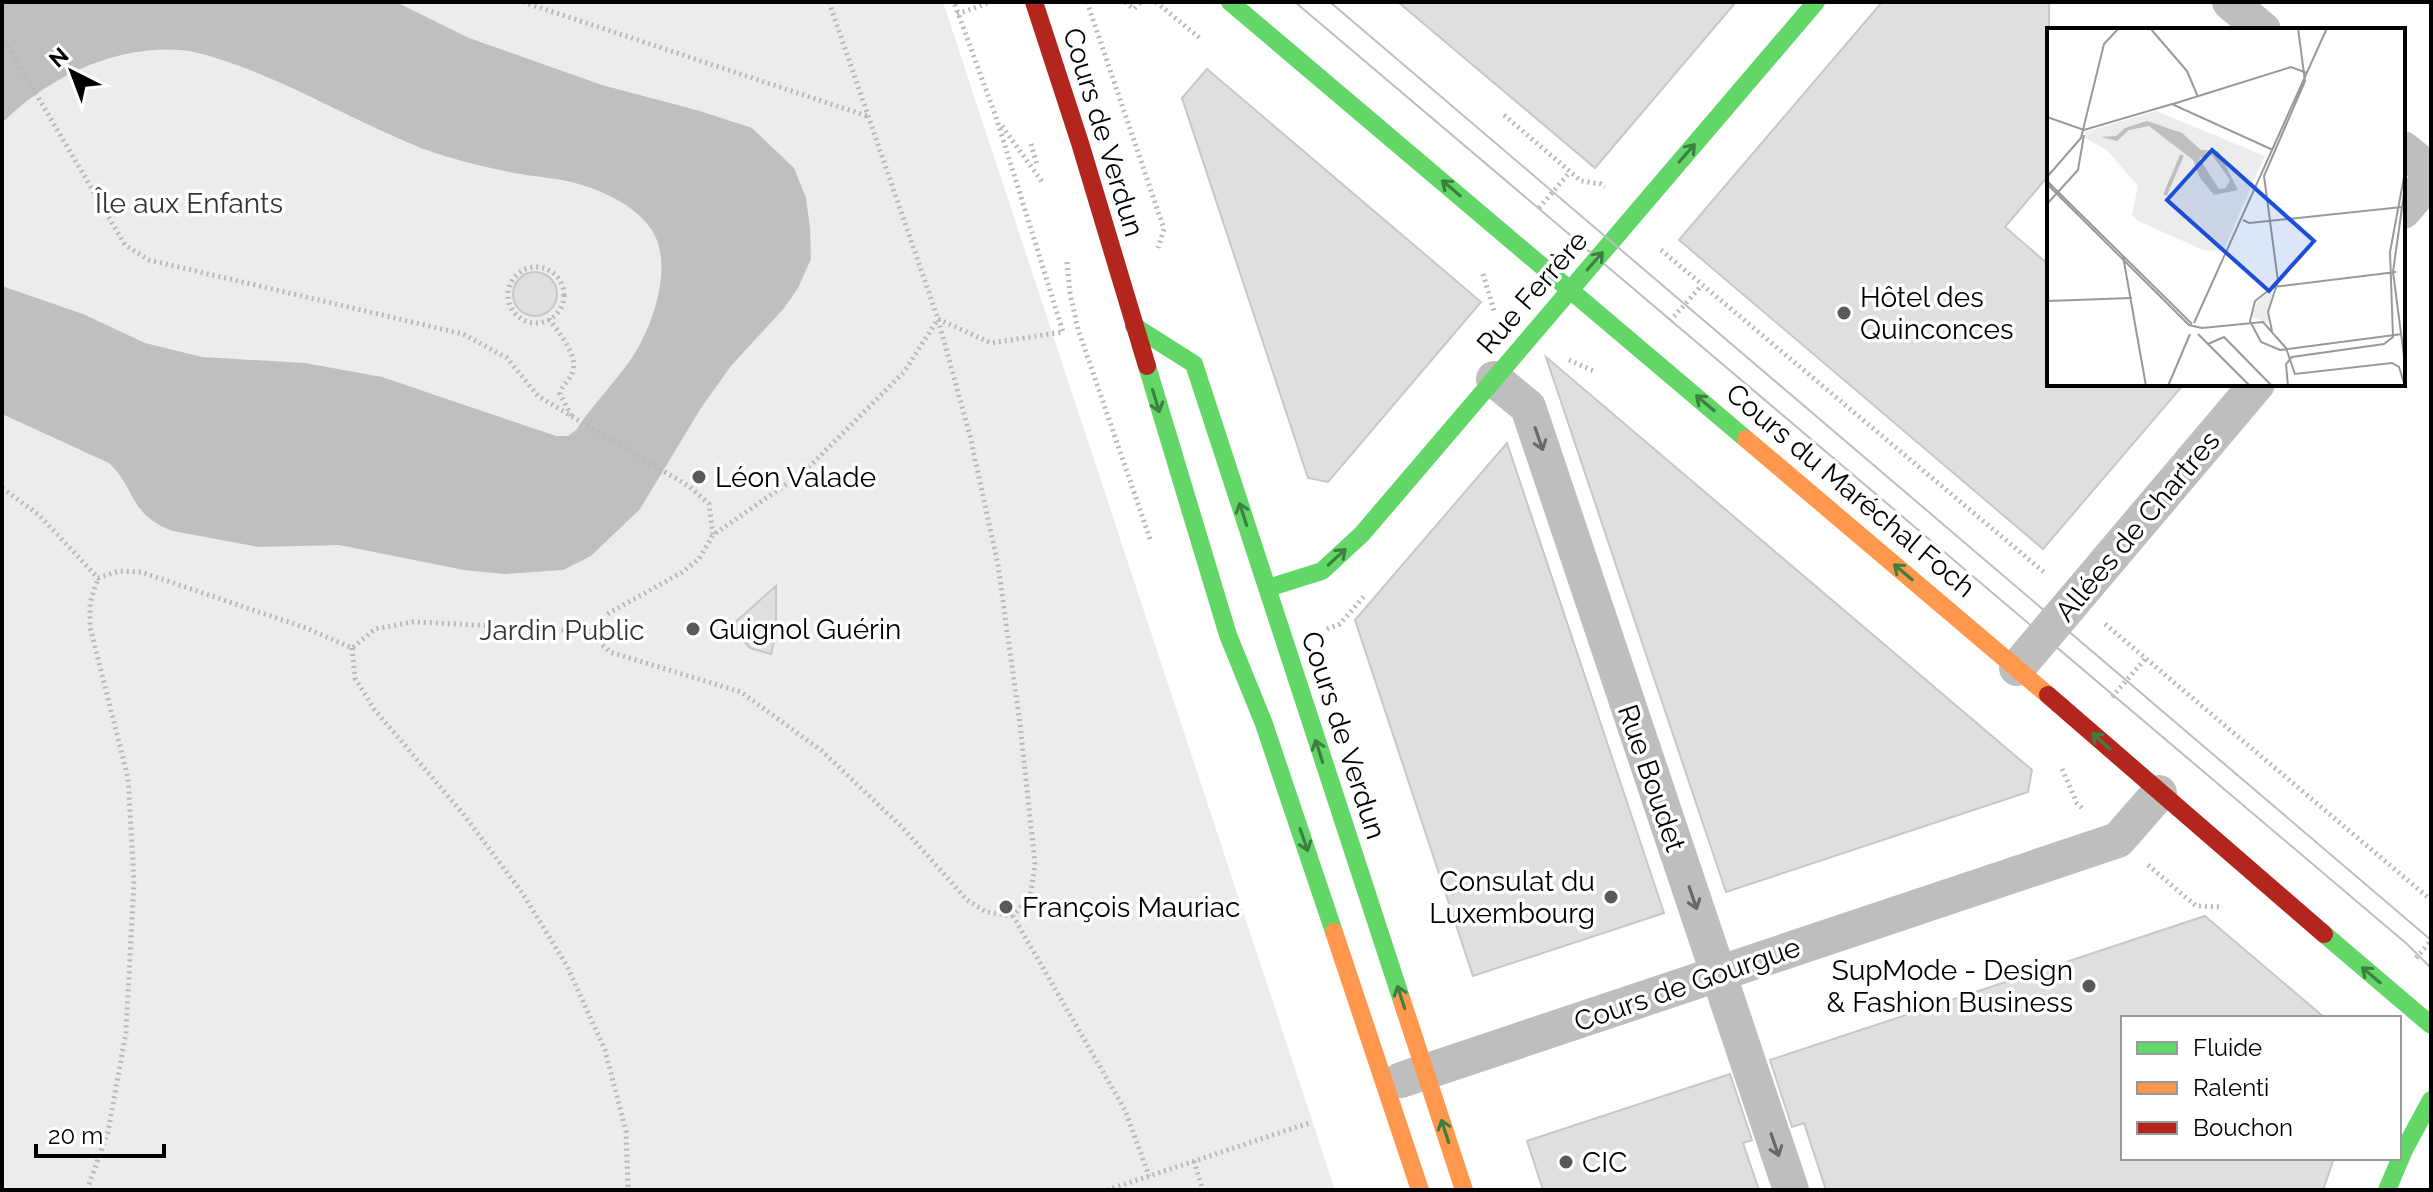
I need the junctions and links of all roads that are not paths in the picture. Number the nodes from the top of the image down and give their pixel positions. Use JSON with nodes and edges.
{"nodes":[{"id":1,"x":1034,"y":2,"type":"edge"},
{"id":2,"x":1230,"y":2,"type":"edge"},
{"id":3,"x":1816,"y":2,"type":"edge"},
{"id":4,"x":2230,"y":2,"type":"edge"},
{"id":5,"x":2261,"y":28,"type":"edge"},
{"id":6,"x":2405,"y":151,"type":"edge"},
{"id":7,"x":2431,"y":175,"type":"edge"},
{"id":8,"x":2405,"y":208,"type":"edge"},
{"id":9,"x":1571,"y":290,"type":"junction"},
{"id":10,"x":1134,"y":326,"type":"junction"},
{"id":11,"x":1494,"y":379,"type":"junction"},
{"id":12,"x":2255,"y":386,"type":"edge"},
{"id":13,"x":1175,"y":460,"type":"junction"},
{"id":14,"x":1216,"y":527,"type":"dead end"},
{"id":15,"x":1240,"y":567,"type":"dead end"},
{"id":16,"x":1268,"y":588,"type":"junction"},
{"id":17,"x":2017,"y":668,"type":"junction"},
{"id":18,"x":2159,"y":793,"type":"junction"},
{"id":19,"x":1718,"y":974,"type":"junction"},
{"id":20,"x":2431,"y":1025,"type":"edge"},
{"id":21,"x":1426,"y":1071,"type":"junction"},
{"id":22,"x":1386,"y":1084,"type":"junction"},
{"id":23,"x":2431,"y":1100,"type":"edge"},
{"id":24,"x":2401,"y":1157,"type":"edge"},
{"id":25,"x":2400,"y":1160,"type":"edge"},
{"id":26,"x":1420,"y":1190,"type":"edge"},
{"id":27,"x":1464,"y":1190,"type":"edge"},
{"id":28,"x":1791,"y":1190,"type":"edge"},
{"id":29,"x":2387,"y":1190,"type":"edge"}],
"edges":[{"from":1,"to":10,"type":"street","name":"Cours de Verdun"},
{"from":9,"to":2,"type":"street","name":"Cours du Maréchal Foch","one_way":true},
{"from":9,"to":3,"type":"street","name":"Rue Ferrère","one_way":true},
{"from":4,"to":5,"type":"street"},
{"from":6,"to":7,"type":"street"},
{"from":7,"to":8,"type":"street"},
{"from":9,"to":11,"type":"street","name":"Rue Ferrère"},
{"from":17,"to":9,"type":"street","name":"Cours du Maréchal Foch","one_way":true},
{"from":10,"to":13,"type":"street","name":"Cours de Verdun","one_way":true},
{"from":16,"to":10,"type":"street","name":"Cours de Verdun","one_way":true},
{"from":16,"to":11,"type":"street","name":"Rue Ferrère","one_way":true},
{"from":11,"to":19,"type":"street","name":"Rue Boudet","one_way":true},
{"from":12,"to":17,"type":"street","name":"Allées de Chartres"},
{"from":13,"to":14,"type":"street"},
{"from":13,"to":22,"type":"street","name":"Cours de Verdun","one_way":true},
{"from":15,"to":16,"type":"street"},
{"from":21,"to":16,"type":"street","name":"Cours de Verdun","one_way":true},
{"from":18,"to":17,"type":"street","name":"Cours du Maréchal Foch","one_way":true},
{"from":18,"to":19,"type":"street","name":"Cours de Gourgue"},
{"from":20,"to":18,"type":"street","name":"Cours du Maréchal Foch","one_way":true},
{"from":19,"to":21,"type":"street","name":"Cours de Gourgue"},
{"from":19,"to":28,"type":"street","name":"Rue Boudet","one_way":true},
{"from":21,"to":22,"type":"street","name":"Cours de Gourgue"},
{"from":27,"to":21,"type":"street","name":"Cours de Verdun","one_way":true},
{"from":22,"to":26,"type":"street","name":"Cours de Verdun"},
{"from":23,"to":24,"type":"street"},
{"from":25,"to":29,"type":"street"}]}
